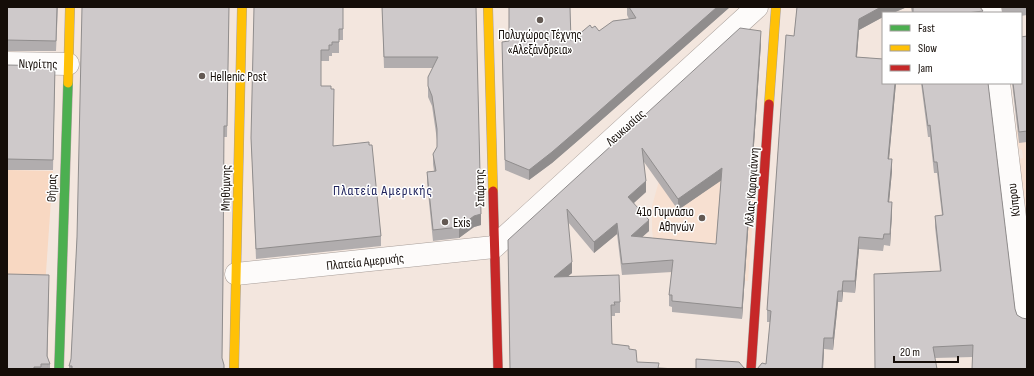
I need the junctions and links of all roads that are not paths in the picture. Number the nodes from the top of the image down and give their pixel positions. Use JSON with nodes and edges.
{"nodes":[{"id":1,"x":70,"y":7,"type":"edge"},
{"id":2,"x":242,"y":7,"type":"edge"},
{"id":3,"x":488,"y":7,"type":"edge"},
{"id":4,"x":757,"y":7,"type":"edge"},
{"id":5,"x":776,"y":7,"type":"edge"},
{"id":6,"x":7,"y":63,"type":"edge"},
{"id":7,"x":68,"y":64,"type":"junction"},
{"id":8,"x":999,"y":84,"type":"edge"},
{"id":9,"x":494,"y":247,"type":"junction"},
{"id":10,"x":236,"y":274,"type":"junction"},
{"id":11,"x":1027,"y":318,"type":"edge"},
{"id":12,"x":59,"y":369,"type":"edge"},
{"id":13,"x":234,"y":369,"type":"edge"},
{"id":14,"x":498,"y":369,"type":"edge"},
{"id":15,"x":751,"y":369,"type":"edge"}],
"edges":[{"from":1,"to":7,"type":"street","name":"Θήρας"},
{"from":2,"to":10,"type":"street","name":"Μηθύμνης"},
{"from":3,"to":9,"type":"street","name":"Σπάρτης"},
{"from":4,"to":9,"type":"street","name":"Λευκωσίας"},
{"from":5,"to":15,"type":"street","name":"Λέλας Καραγιάννη"},
{"from":6,"to":7,"type":"street","name":"Νιγρίτης"},
{"from":7,"to":12,"type":"street","name":"Θήρας"},
{"from":8,"to":11,"type":"street","name":"Κύπρου"},
{"from":9,"to":10,"type":"street","name":"Πλατεία Αμερικής"},
{"from":9,"to":14,"type":"street","name":"Σπάρτης"},
{"from":10,"to":13,"type":"street","name":"Μηθύμνης"}]}
